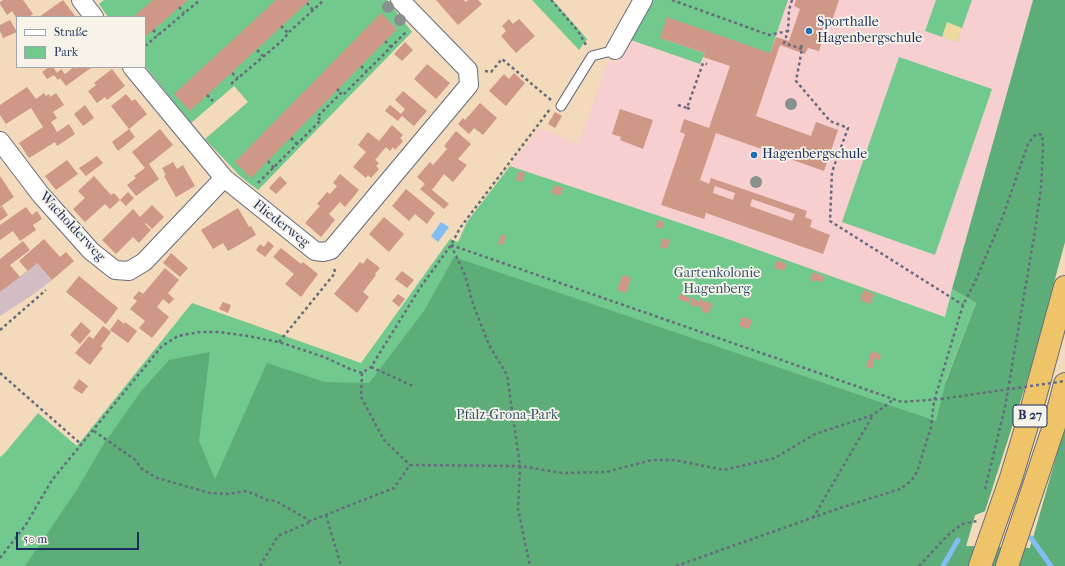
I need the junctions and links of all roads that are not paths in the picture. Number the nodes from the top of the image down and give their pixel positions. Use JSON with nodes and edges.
{"nodes":[{"id":1,"x":81,"y":0,"type":"edge"},
{"id":2,"x":400,"y":0,"type":"edge"},
{"id":3,"x":643,"y":0,"type":"edge"},
{"id":4,"x":93,"y":16,"type":"edge"},
{"id":5,"x":615,"y":50,"type":"joint"},
{"id":6,"x":133,"y":68,"type":"edge"},
{"id":7,"x":561,"y":106,"type":"dead end"},
{"id":8,"x":0,"y":141,"type":"edge"},
{"id":9,"x":224,"y":178,"type":"junction"},
{"id":10,"x":1065,"y":287,"type":"edge"},
{"id":11,"x":1065,"y":384,"type":"edge"},
{"id":12,"x":980,"y":566,"type":"edge"},
{"id":13,"x":1007,"y":566,"type":"edge"}],
"edges":[{"from":1,"to":4,"type":"street"},
{"from":2,"to":9,"type":"street","name":"Fliederweg"},
{"from":3,"to":5,"type":"street"},
{"from":5,"to":7,"type":"lane"},
{"from":6,"to":9,"type":"street","name":"Fliederweg"},
{"from":8,"to":9,"type":"street","name":"Wacholderweg"},
{"from":10,"to":12,"type":"highway","number":"B 27"},
{"from":11,"to":13,"type":"highway","number":"B 27"}]}
